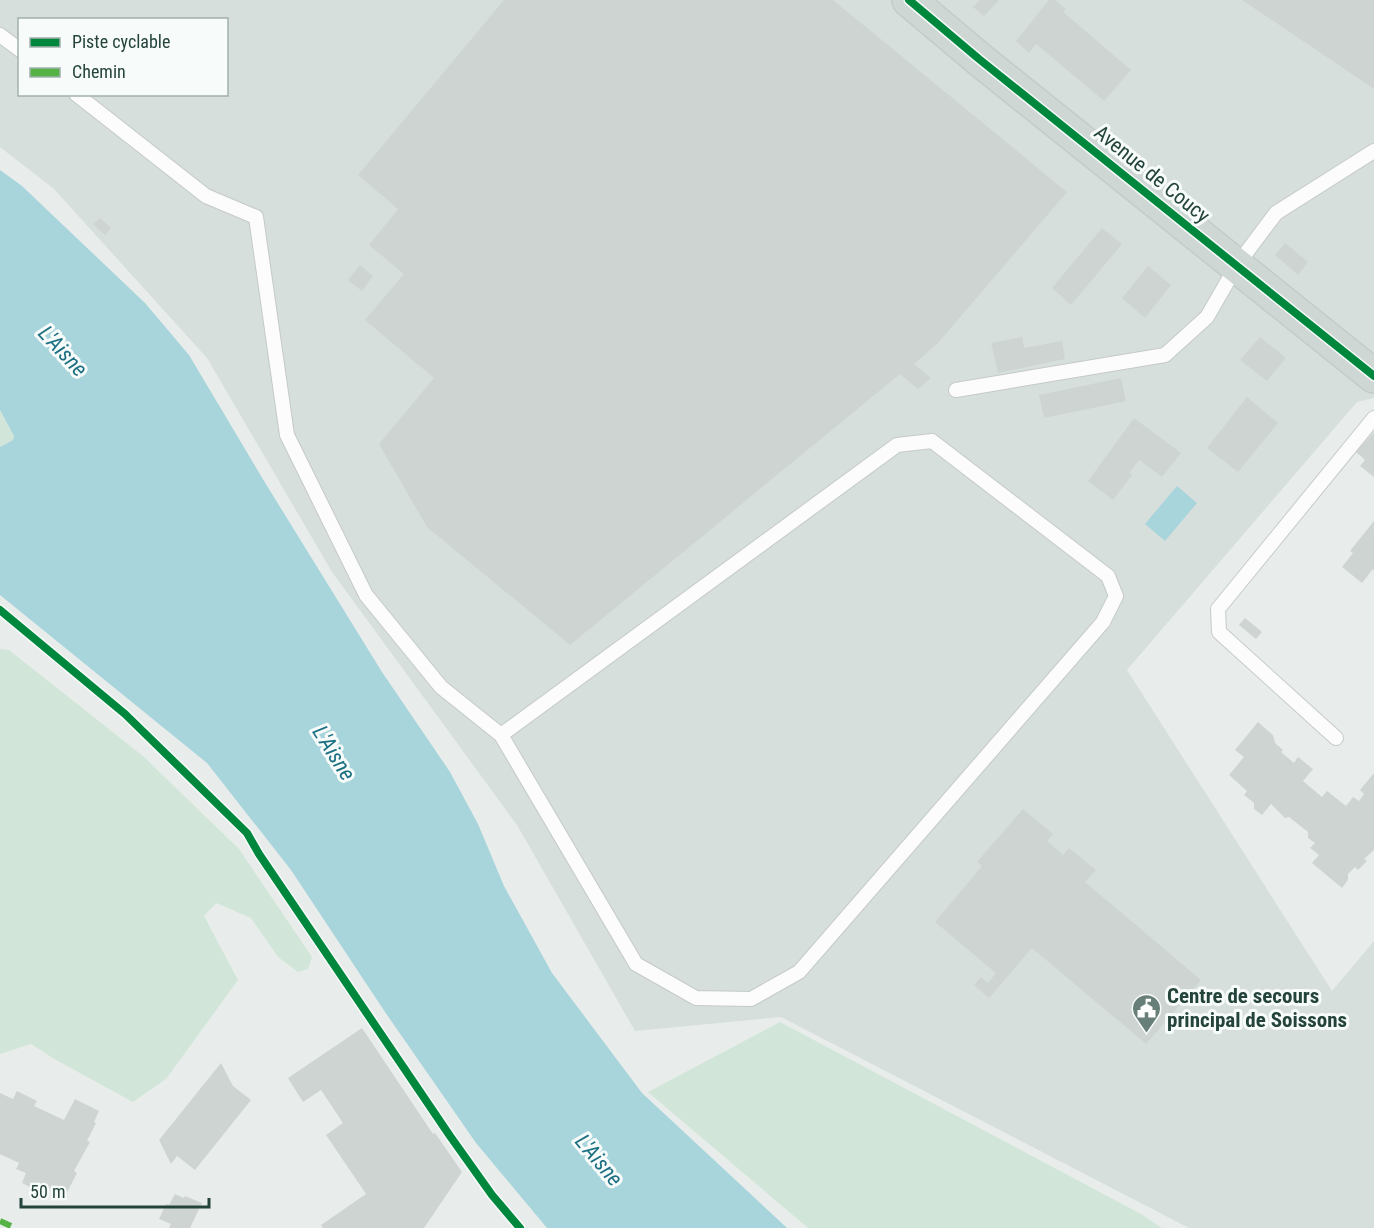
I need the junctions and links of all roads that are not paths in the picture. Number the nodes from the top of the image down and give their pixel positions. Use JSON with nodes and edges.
{"nodes":[{"id":1,"x":909,"y":0,"type":"edge"},
{"id":2,"x":0,"y":34,"type":"edge"},
{"id":3,"x":18,"y":48,"type":"edge"},
{"id":4,"x":79,"y":96,"type":"edge"},
{"id":5,"x":1374,"y":151,"type":"edge"},
{"id":6,"x":1237,"y":265,"type":"junction"},
{"id":7,"x":1374,"y":376,"type":"edge"},
{"id":8,"x":956,"y":390,"type":"dead end"},
{"id":9,"x":1374,"y":418,"type":"edge"},
{"id":10,"x":501,"y":735,"type":"junction"},
{"id":11,"x":1336,"y":738,"type":"dead end"}],
"edges":[{"from":1,"to":6,"type":"main road","name":"Avenue de Coucy"},
{"from":2,"to":3,"type":"lane"},
{"from":4,"to":10,"type":"lane"},
{"from":5,"to":6,"type":"lane"},
{"from":6,"to":7,"type":"main road","name":"Avenue de Coucy"},
{"from":6,"to":8,"type":"lane"},
{"from":9,"to":11,"type":"lane"},
{"from":10,"to":10,"type":"lane"}]}
